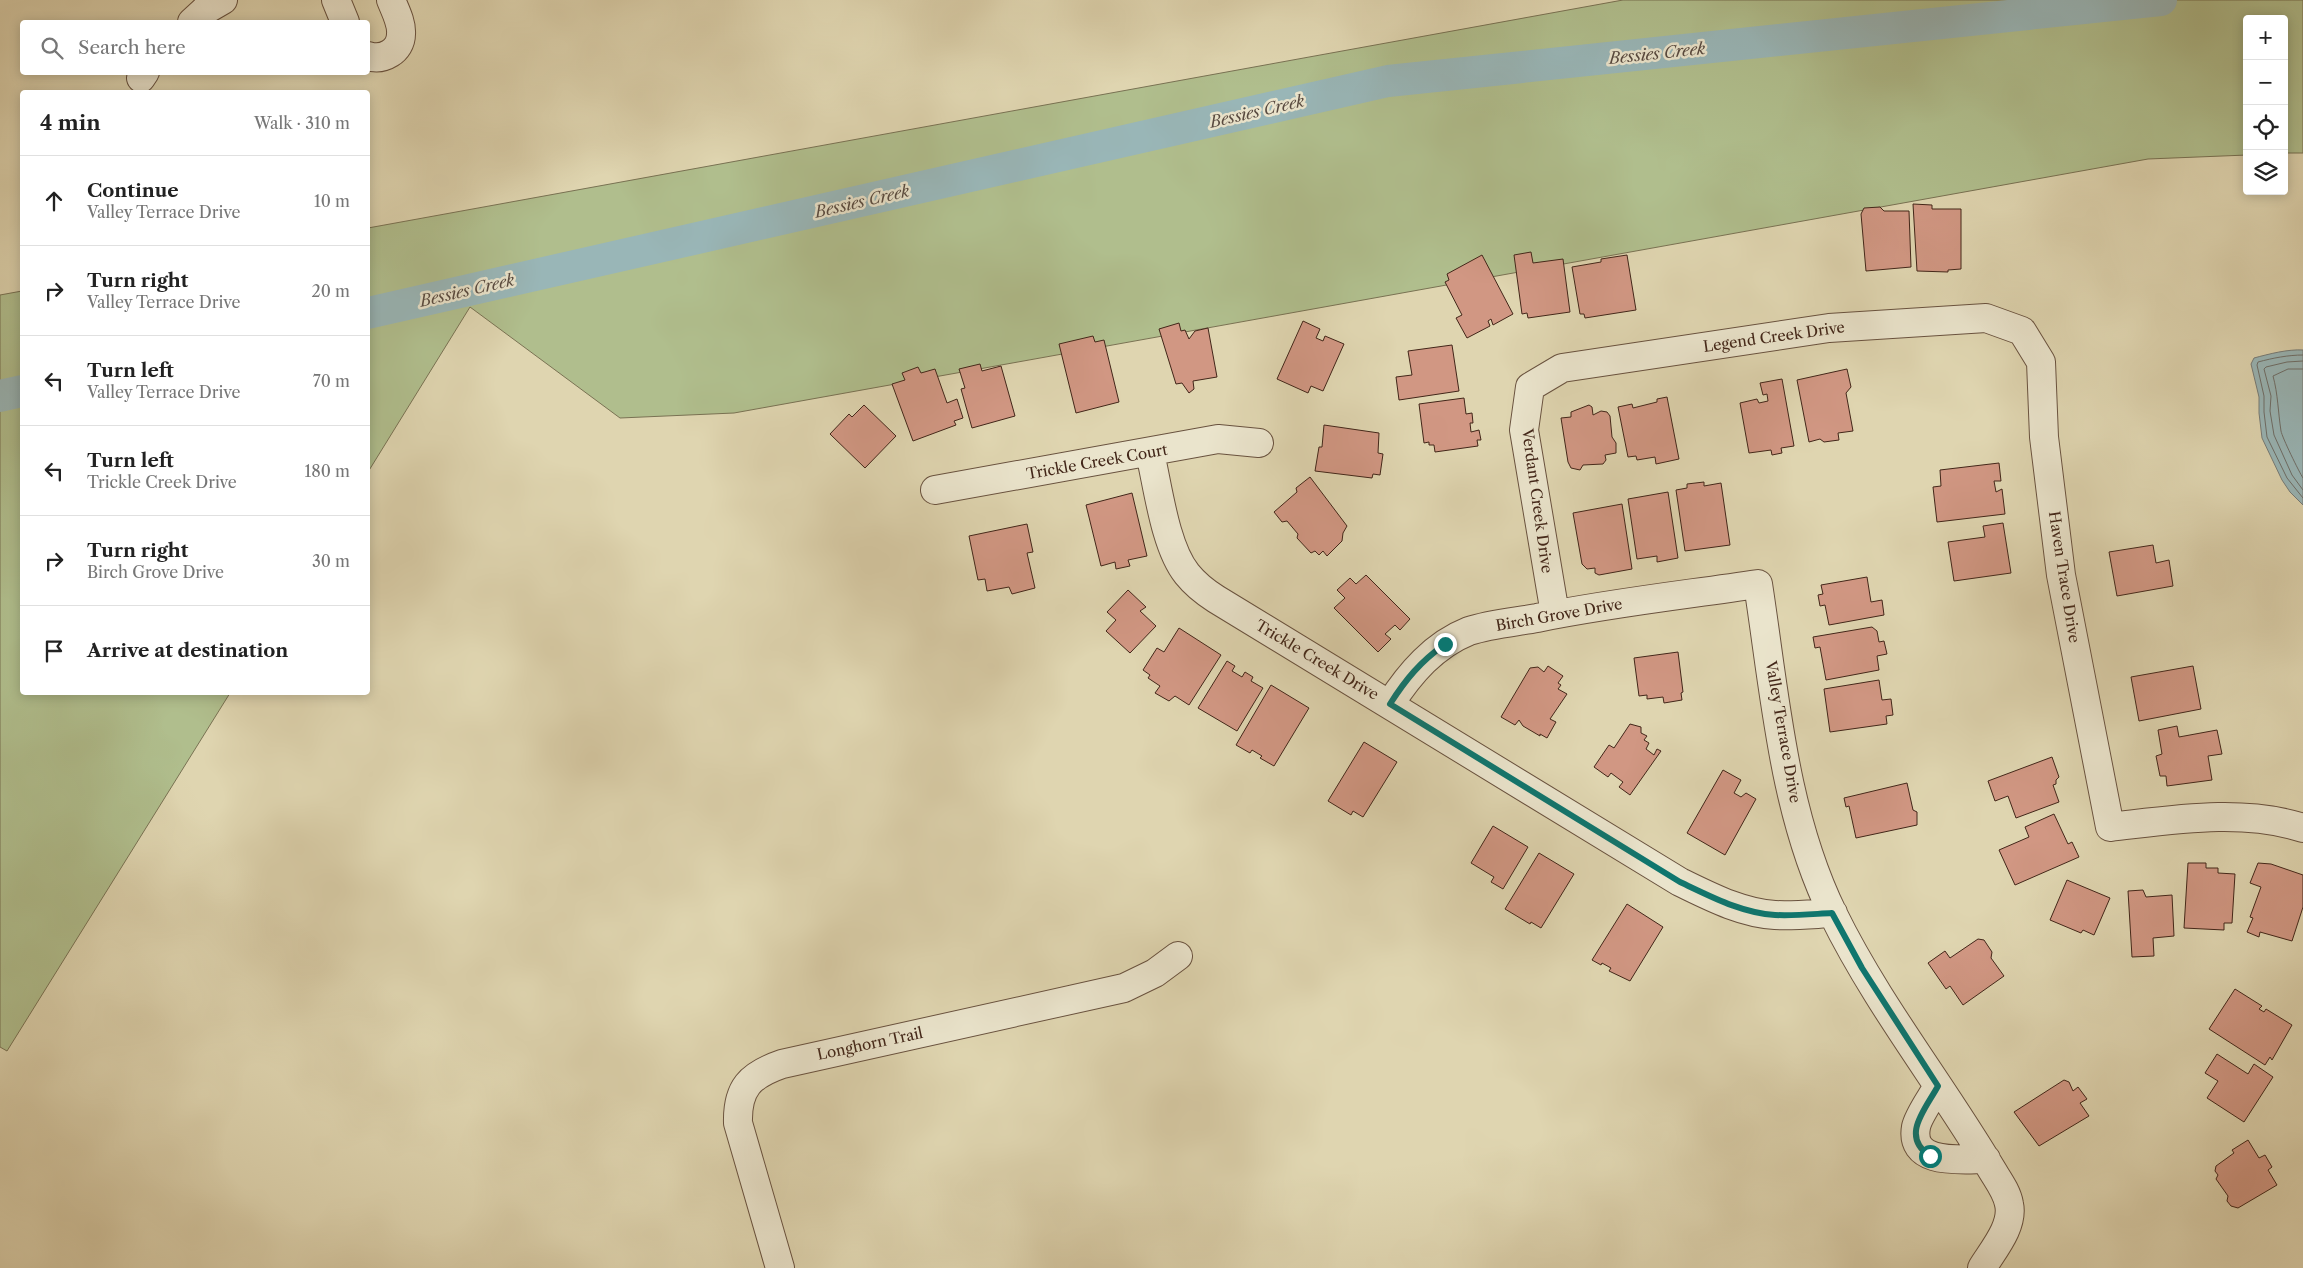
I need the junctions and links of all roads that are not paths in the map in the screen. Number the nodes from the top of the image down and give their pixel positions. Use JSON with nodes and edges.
{"nodes":[{"id":1,"x":223,"y":0,"type":"edge"},
{"id":2,"x":336,"y":0,"type":"edge"},
{"id":3,"x":391,"y":0,"type":"edge"},
{"id":4,"x":194,"y":20,"type":"edge"},
{"id":5,"x":344,"y":20,"type":"edge"},
{"id":6,"x":370,"y":56,"type":"edge"},
{"id":7,"x":2022,"y":330,"type":"joint"},
{"id":8,"x":1530,"y":387,"type":"joint"},
{"id":9,"x":1259,"y":443,"type":"dead end"},
{"id":10,"x":1150,"y":453,"type":"junction"},
{"id":11,"x":935,"y":490,"type":"dead end"},
{"id":12,"x":1758,"y":584,"type":"joint"},
{"id":13,"x":1555,"y":614,"type":"junction"},
{"id":14,"x":1390,"y":704,"type":"junction"},
{"id":15,"x":2303,"y":828,"type":"edge"},
{"id":16,"x":1832,"y":913,"type":"junction"},
{"id":17,"x":1178,"y":956,"type":"dead end"},
{"id":18,"x":1938,"y":1086,"type":"junction"},
{"id":19,"x":1986,"y":1159,"type":"junction"},
{"id":20,"x":780,"y":1268,"type":"edge"},
{"id":21,"x":1982,"y":1268,"type":"edge"}],
"edges":[{"from":1,"to":4,"type":"street"},
{"from":2,"to":5,"type":"street"},
{"from":3,"to":6,"type":"street"},
{"from":7,"to":8,"type":"street","name":"Legend Creek Drive"},
{"from":7,"to":15,"type":"street","name":"Haven Trace Drive"},
{"from":8,"to":13,"type":"street","name":"Verdant Creek Drive"},
{"from":9,"to":10,"type":"street","name":"Trickle Creek Court"},
{"from":10,"to":11,"type":"street","name":"Trickle Creek Court"},
{"from":10,"to":14,"type":"street","name":"Trickle Creek Drive"},
{"from":12,"to":13,"type":"street","name":"Birch Grove Drive"},
{"from":12,"to":16,"type":"street","name":"Valley Terrace Drive"},
{"from":13,"to":14,"type":"street","name":"Birch Grove Drive"},
{"from":14,"to":16,"type":"street","name":"Trickle Creek Drive"},
{"from":16,"to":18,"type":"street","name":"Valley Terrace Drive"},
{"from":17,"to":20,"type":"street","name":"Longhorn Trail"},
{"from":18,"to":19,"type":"street","name":"Valley Terrace Drive"},
{"from":18,"to":19,"type":"street"},
{"from":19,"to":21,"type":"street","name":"Valley Terrace Drive"}]}
